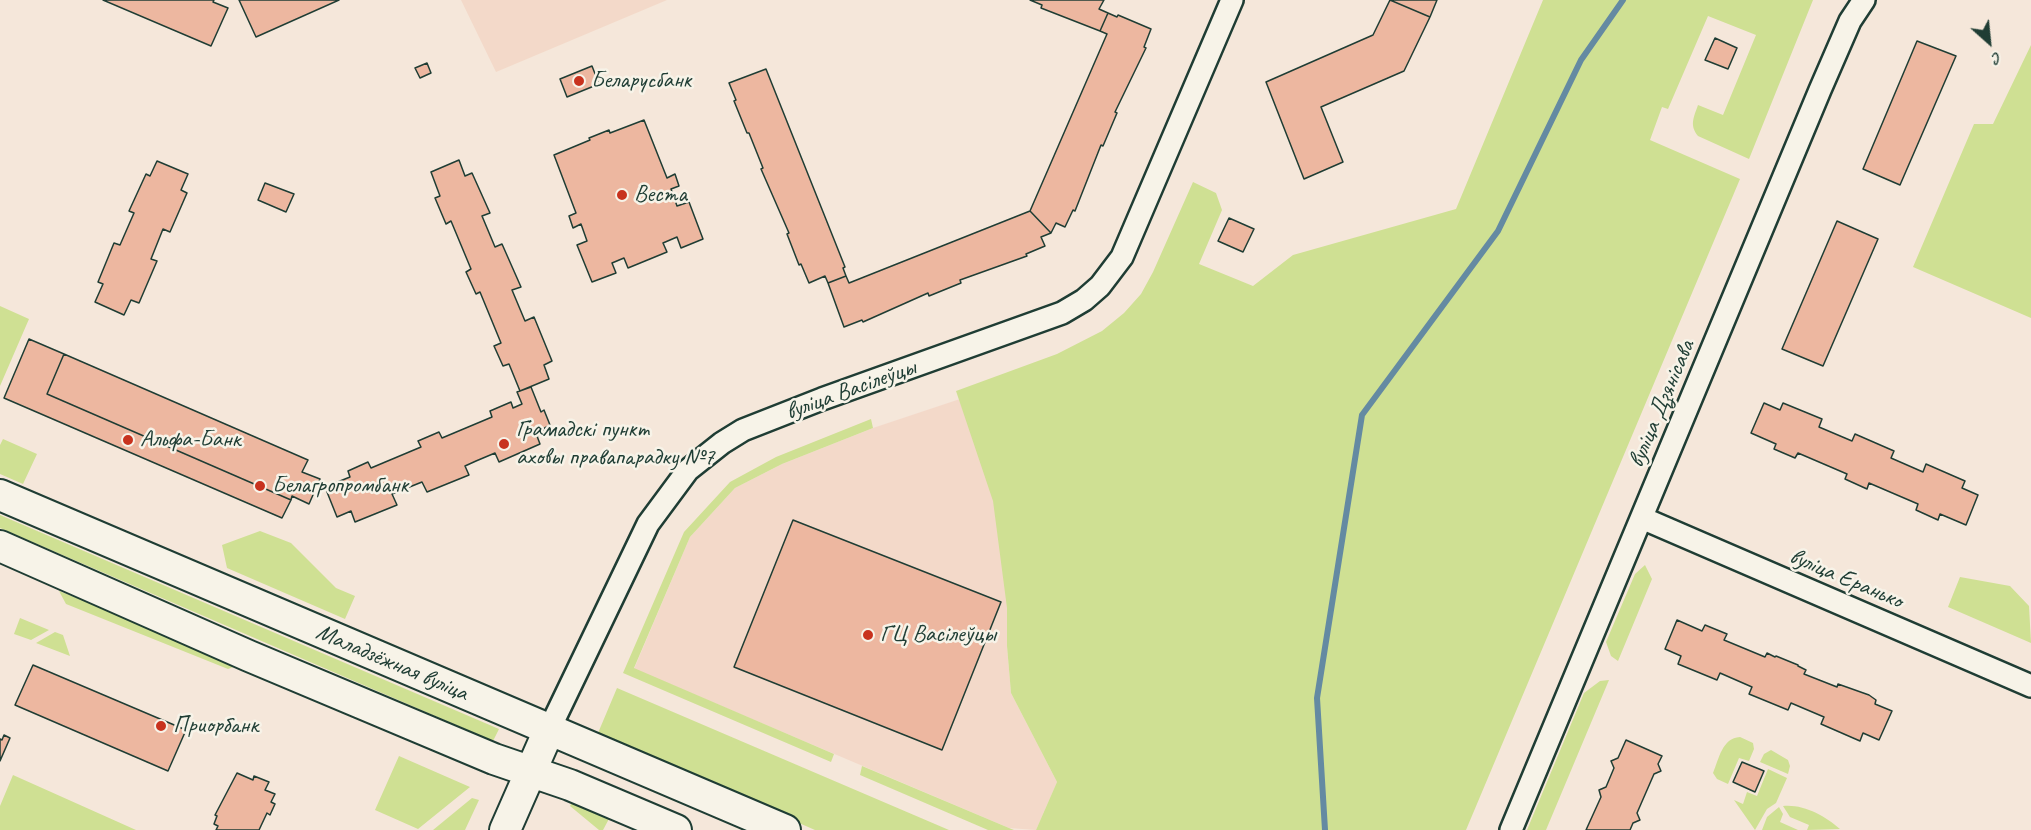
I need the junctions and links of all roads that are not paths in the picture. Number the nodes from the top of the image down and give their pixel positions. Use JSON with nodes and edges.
{"nodes":[{"id":1,"x":1232,"y":0,"type":"edge"},
{"id":2,"x":1864,"y":0,"type":"edge"},
{"id":3,"x":0,"y":495,"type":"edge"},
{"id":4,"x":1642,"y":518,"type":"junction"},
{"id":5,"x":0,"y":546,"type":"edge"},
{"id":6,"x":2031,"y":686,"type":"edge"},
{"id":7,"x":549,"y":730,"type":"junction"},
{"id":8,"x":531,"y":772,"type":"junction"},
{"id":9,"x":505,"y":830,"type":"edge"},
{"id":10,"x":676,"y":830,"type":"edge"},
{"id":11,"x":785,"y":830,"type":"edge"},
{"id":12,"x":1511,"y":830,"type":"edge"}],
"edges":[{"from":1,"to":7,"type":"street","name":"вуліца Васілеўцы"},
{"from":2,"to":4,"type":"street","name":"вуліца Дзянісава"},
{"from":3,"to":7,"type":"main road","name":"Маладзёжная вуліца"},
{"from":4,"to":6,"type":"street","name":"вуліца Еранько"},
{"from":4,"to":12,"type":"street","name":"вуліца Дзянісава"},
{"from":5,"to":8,"type":"main road","name":"Маладзёжная вуліца"},
{"from":7,"to":8,"type":"main road","name":"вуліца Васілеўцы"},
{"from":7,"to":11,"type":"main road","name":"Маладзёжная вуліца"},
{"from":8,"to":9,"type":"main road","name":"вуліца Васілеўцы"},
{"from":8,"to":10,"type":"main road","name":"Маладзёжная вуліца"}]}
